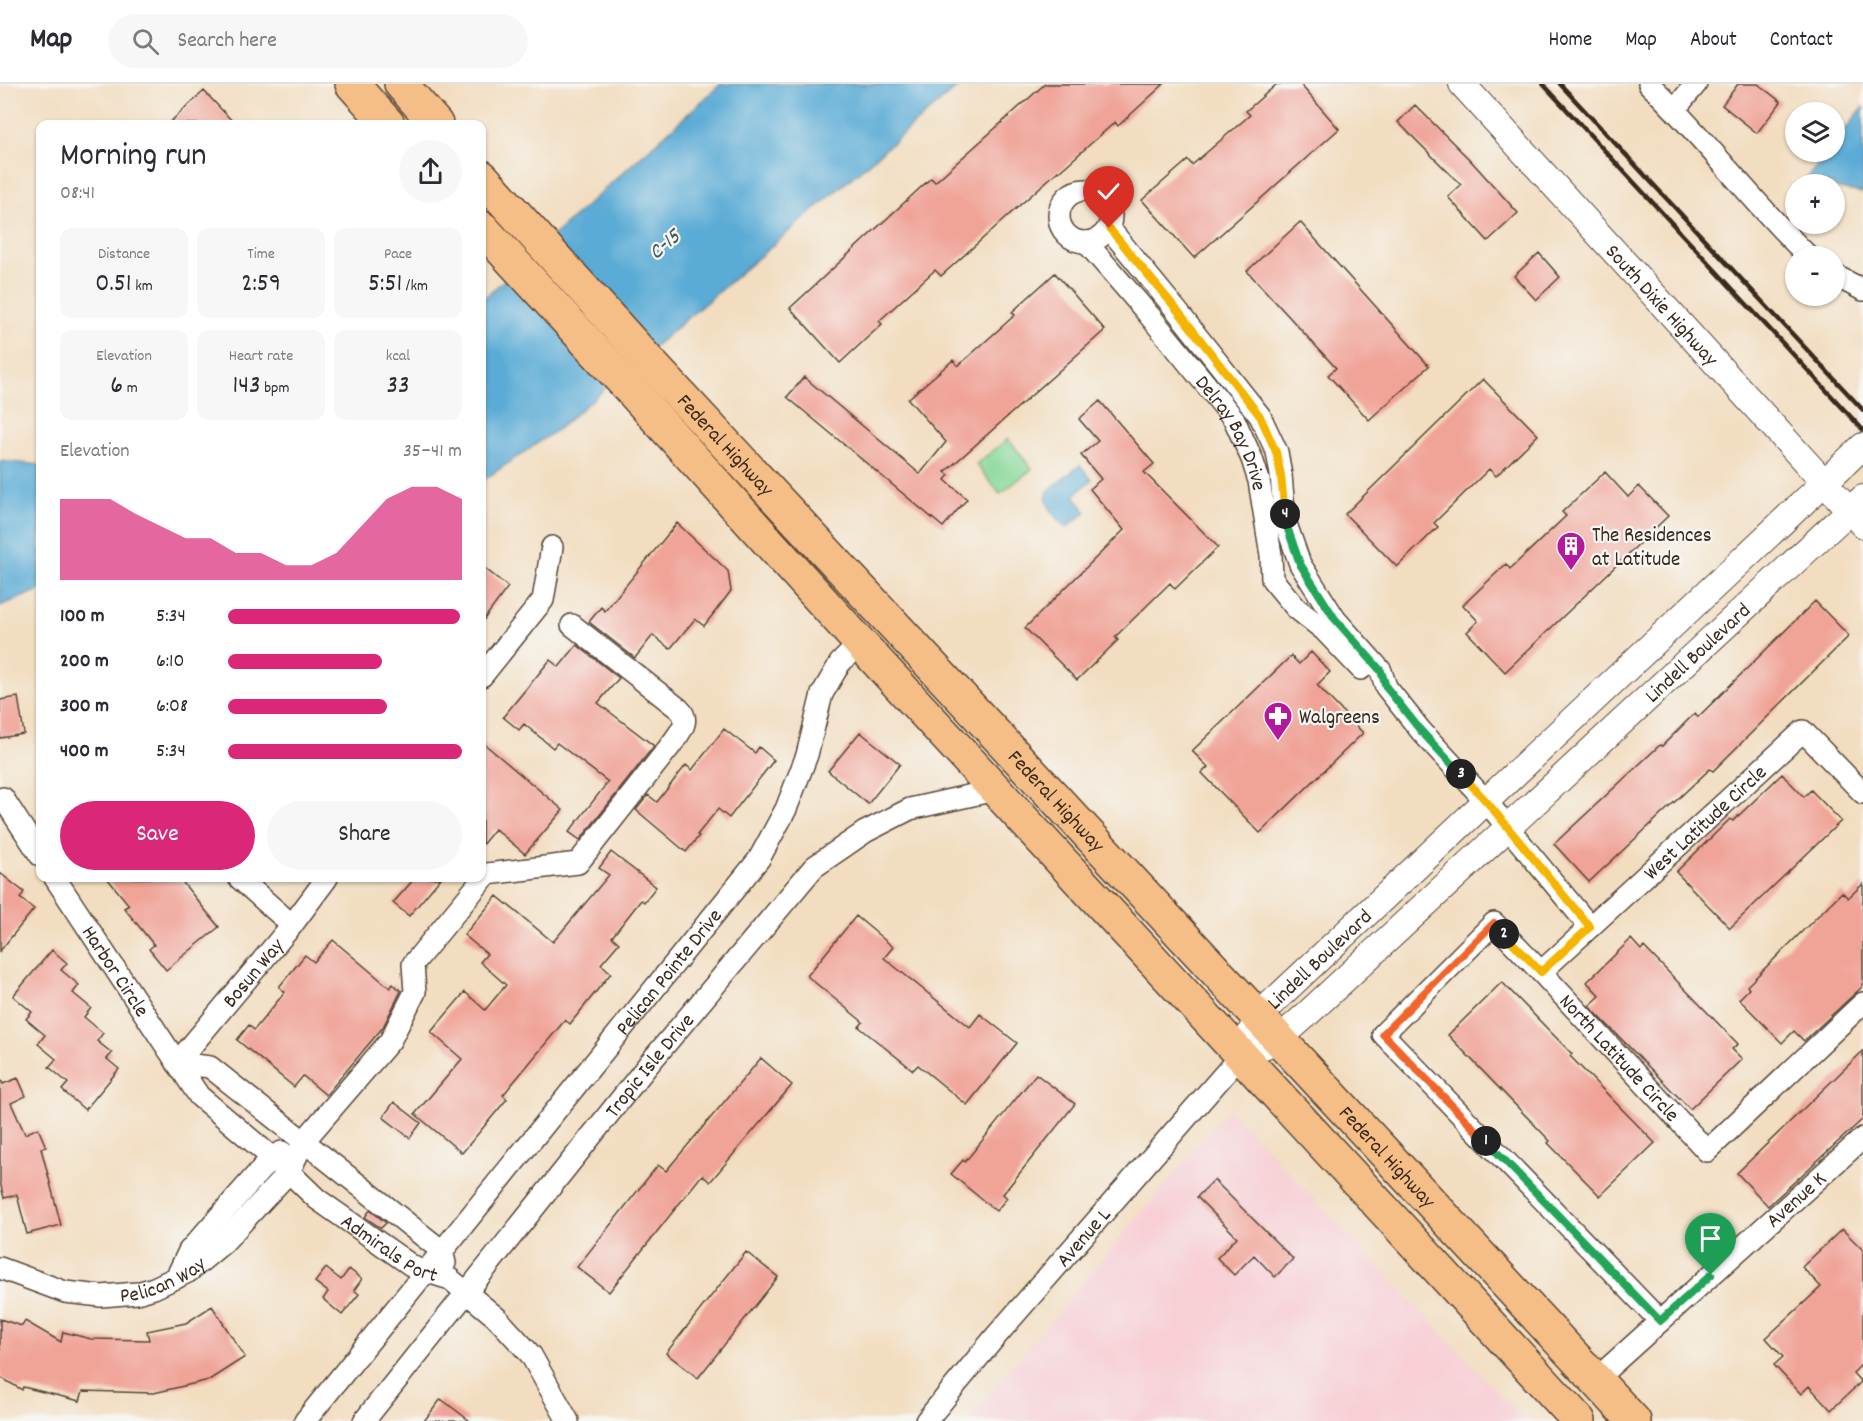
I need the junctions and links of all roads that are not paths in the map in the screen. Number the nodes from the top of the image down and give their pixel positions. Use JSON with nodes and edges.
{"nodes":[{"id":1,"x":352,"y":84,"type":"edge"},
{"id":2,"x":401,"y":84,"type":"edge"},
{"id":3,"x":1462,"y":84,"type":"edge"},
{"id":4,"x":1649,"y":84,"type":"edge"},
{"id":5,"x":1696,"y":84,"type":"edge"},
{"id":6,"x":1675,"y":109,"type":"junction"},
{"id":7,"x":384,"y":120,"type":"edge"},
{"id":8,"x":432,"y":120,"type":"edge"},
{"id":9,"x":486,"y":182,"type":"edge"},
{"id":10,"x":514,"y":214,"type":"junction"},
{"id":11,"x":1109,"y":228,"type":"junction"},
{"id":12,"x":495,"y":242,"type":"edge"},
{"id":13,"x":1086,"y":242,"type":"junction"},
{"id":14,"x":1798,"y":246,"type":"edge"},
{"id":15,"x":1845,"y":281,"type":"edge"},
{"id":16,"x":1863,"y":290,"type":"edge"},
{"id":17,"x":1863,"y":446,"type":"edge"},
{"id":18,"x":1825,"y":484,"type":"junction"},
{"id":19,"x":1858,"y":511,"type":"edge"},
{"id":20,"x":552,"y":547,"type":"dead end"},
{"id":21,"x":802,"y":579,"type":"junction"},
{"id":22,"x":869,"y":596,"type":"junction"},
{"id":23,"x":572,"y":625,"type":"dead end"},
{"id":24,"x":860,"y":643,"type":"junction"},
{"id":25,"x":931,"y":663,"type":"junction"},
{"id":26,"x":486,"y":671,"type":"edge"},
{"id":27,"x":1386,"y":687,"type":"junction"},
{"id":28,"x":995,"y":790,"type":"junction"},
{"id":29,"x":1863,"y":793,"type":"edge"},
{"id":30,"x":3,"y":798,"type":"dead end"},
{"id":31,"x":1486,"y":801,"type":"junction"},
{"id":32,"x":1509,"y":828,"type":"junction"},
{"id":33,"x":36,"y":849,"type":"edge"},
{"id":34,"x":486,"y":875,"type":"edge"},
{"id":35,"x":58,"y":882,"type":"edge"},
{"id":36,"x":244,"y":882,"type":"edge"},
{"id":37,"x":324,"y":882,"type":"edge"},
{"id":38,"x":480,"y":882,"type":"edge"},
{"id":39,"x":292,"y":925,"type":"junction"},
{"id":40,"x":1590,"y":927,"type":"junction"},
{"id":41,"x":1541,"y":972,"type":"junction"},
{"id":42,"x":1863,"y":1002,"type":"edge"},
{"id":43,"x":1269,"y":1027,"type":"junction"},
{"id":44,"x":1241,"y":1055,"type":"junction"},
{"id":45,"x":177,"y":1064,"type":"junction"},
{"id":46,"x":1863,"y":1138,"type":"edge"},
{"id":47,"x":304,"y":1141,"type":"junction"},
{"id":48,"x":272,"y":1157,"type":"junction"},
{"id":49,"x":289,"y":1172,"type":"junction"},
{"id":50,"x":442,"y":1251,"type":"junction"},
{"id":51,"x":0,"y":1269,"type":"edge"},
{"id":52,"x":425,"y":1273,"type":"junction"},
{"id":53,"x":176,"y":1278,"type":"junction"},
{"id":54,"x":450,"y":1279,"type":"junction"},
{"id":55,"x":466,"y":1293,"type":"junction"},
{"id":56,"x":1660,"y":1321,"type":"junction"},
{"id":57,"x":1595,"y":1380,"type":"junction"},
{"id":58,"x":305,"y":1421,"type":"edge"},
{"id":59,"x":364,"y":1421,"type":"edge"},
{"id":60,"x":568,"y":1421,"type":"edge"},
{"id":61,"x":926,"y":1421,"type":"edge"},
{"id":62,"x":1580,"y":1421,"type":"edge"},
{"id":63,"x":1634,"y":1421,"type":"edge"}],
"edges":[{"from":1,"to":7,"type":"main road"},
{"from":2,"to":8,"type":"main road"},
{"from":3,"to":18,"type":"street","name":"South Dixie Highway"},
{"from":4,"to":6,"type":"street"},
{"from":5,"to":6,"type":"street"},
{"from":6,"to":14,"type":"street"},
{"from":9,"to":10,"type":"main road","name":"Federal Highway"},
{"from":10,"to":12,"type":"main road"},
{"from":10,"to":22,"type":"main road","name":"Federal Highway"},
{"from":11,"to":13,"type":"street"},
{"from":11,"to":13,"type":"street","name":"Delray Bay Drive"},
{"from":11,"to":27,"type":"street","name":"Delray Bay Drive"},
{"from":12,"to":21,"type":"main road","name":"Federal Highway"},
{"from":13,"to":27,"type":"street","name":"Delray Bay Drive"},
{"from":15,"to":16,"type":"street"},
{"from":17,"to":18,"type":"street","name":"Lindell Boulevard"},
{"from":18,"to":19,"type":"street","name":"South Dixie Highway"},
{"from":18,"to":31,"type":"street","name":"Lindell Boulevard"},
{"from":19,"to":32,"type":"street","name":"Lindell Boulevard"},
{"from":20,"to":26,"type":"street"},
{"from":21,"to":22,"type":"main road"},
{"from":21,"to":24,"type":"main road","name":"Federal Highway"},
{"from":22,"to":25,"type":"main road","name":"Federal Highway"},
{"from":23,"to":34,"type":"street"},
{"from":24,"to":25,"type":"main road"},
{"from":24,"to":28,"type":"main road","name":"Federal Highway"},
{"from":24,"to":50,"type":"street","name":"Pelican Pointe Drive"},
{"from":25,"to":43,"type":"main road","name":"Federal Highway"},
{"from":27,"to":31,"type":"street","name":"Delray Bay Drive"},
{"from":28,"to":44,"type":"main road","name":"Federal Highway"},
{"from":28,"to":55,"type":"street","name":"Tropic Isle Drive"},
{"from":29,"to":40,"type":"street","name":"West Latitude Circle"},
{"from":30,"to":33,"type":"street"},
{"from":31,"to":32,"type":"street","name":"Delray Bay Drive"},
{"from":31,"to":43,"type":"street","name":"Lindell Boulevard"},
{"from":32,"to":40,"type":"street","name":"Delray Bay Drive"},
{"from":32,"to":43,"type":"street","name":"Lindell Boulevard"},
{"from":35,"to":45,"type":"street","name":"Harbor Circle"},
{"from":36,"to":39,"type":"street"},
{"from":37,"to":39,"type":"street","name":"Bosun Way"},
{"from":38,"to":47,"type":"street"},
{"from":39,"to":45,"type":"street","name":"Bosun Way"},
{"from":40,"to":41,"type":"street","name":"West Latitude Circle"},
{"from":41,"to":42,"type":"street","name":"North Latitude Circle"},
{"from":41,"to":56,"type":"street","name":"North Latitude Circle"},
{"from":43,"to":44,"type":"street","name":"Lindell Boulevard"},
{"from":43,"to":57,"type":"main road","name":"Federal Highway"},
{"from":44,"to":61,"type":"street","name":"Avenue L"},
{"from":44,"to":62,"type":"main road","name":"Federal Highway"},
{"from":45,"to":47,"type":"street","name":"Admirals Port"},
{"from":45,"to":48,"type":"street","name":"Admirals Port"},
{"from":46,"to":56,"type":"street","name":"Avenue K"},
{"from":47,"to":48,"type":"street"},
{"from":47,"to":49,"type":"street"},
{"from":47,"to":50,"type":"street","name":"Admirals Port"},
{"from":48,"to":49,"type":"street","name":"Admirals Port"},
{"from":48,"to":53,"type":"street"},
{"from":49,"to":52,"type":"street","name":"Admirals Port"},
{"from":49,"to":53,"type":"street","name":"Pelican Way"},
{"from":50,"to":52,"type":"street","name":"Pelican Pointe Drive"},
{"from":50,"to":54,"type":"street","name":"Admirals Port"},
{"from":51,"to":53,"type":"street","name":"Pelican Way"},
{"from":52,"to":54,"type":"street","name":"Admirals Port"},
{"from":52,"to":58,"type":"street"},
{"from":54,"to":55,"type":"street"},
{"from":55,"to":59,"type":"street","name":"Tropic Isle Drive"},
{"from":55,"to":60,"type":"street"},
{"from":56,"to":57,"type":"street","name":"Avenue K"},
{"from":57,"to":63,"type":"main road","name":"Federal Highway"}]}
